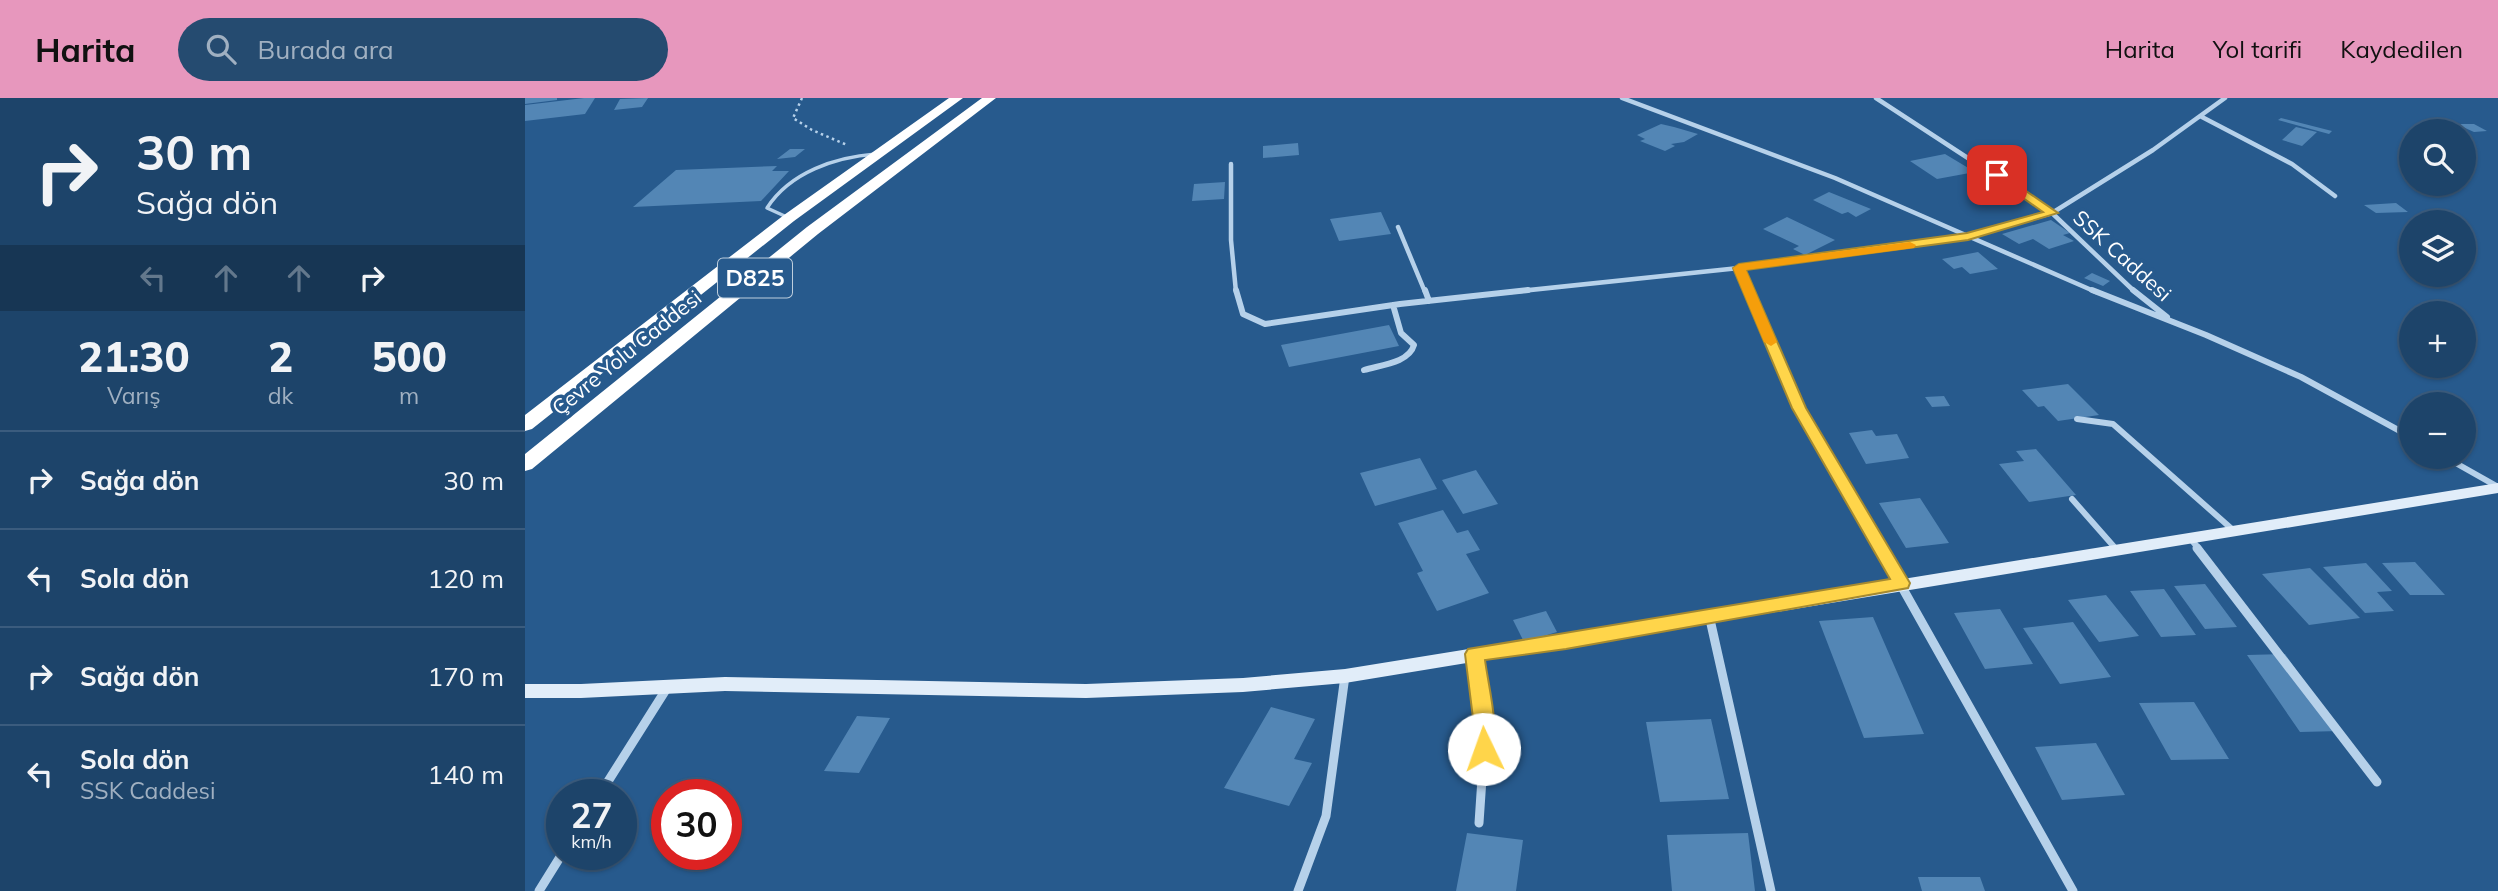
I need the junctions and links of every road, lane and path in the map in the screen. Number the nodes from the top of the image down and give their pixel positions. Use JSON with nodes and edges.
{"nodes":[{"id":1,"x":802,"y":98,"type":"edge"},
{"id":2,"x":957,"y":98,"type":"edge"},
{"id":3,"x":990,"y":98,"type":"edge"},
{"id":4,"x":1622,"y":98,"type":"edge"},
{"id":5,"x":1876,"y":98,"type":"edge"},
{"id":6,"x":2225,"y":98,"type":"edge"},
{"id":7,"x":2202,"y":117,"type":"junction"},
{"id":8,"x":879,"y":154,"type":"junction"},
{"id":9,"x":853,"y":155,"type":"junction"},
{"id":10,"x":1231,"y":164,"type":"dead end"},
{"id":11,"x":2335,"y":196,"type":"dead end"},
{"id":12,"x":2052,"y":213,"type":"junction"},
{"id":13,"x":789,"y":218,"type":"junction"},
{"id":14,"x":1398,"y":227,"type":"dead end"},
{"id":15,"x":1968,"y":237,"type":"junction"},
{"id":16,"x":1739,"y":268,"type":"junction"},
{"id":17,"x":1429,"y":301,"type":"junction"},
{"id":18,"x":1393,"y":305,"type":"junction"},
{"id":19,"x":2173,"y":322,"type":"junction"},
{"id":20,"x":1364,"y":370,"type":"dead end"},
{"id":21,"x":2077,"y":419,"type":"dead end"},
{"id":22,"x":525,"y":425,"type":"edge"},
{"id":23,"x":2399,"y":430,"type":"edge"},
{"id":24,"x":525,"y":464,"type":"edge"},
{"id":25,"x":2466,"y":469,"type":"edge"},
{"id":26,"x":2498,"y":488,"type":"edge"},
{"id":27,"x":2072,"y":499,"type":"dead end"},
{"id":28,"x":2233,"y":530,"type":"junction"},
{"id":29,"x":2190,"y":537,"type":"junction"},
{"id":30,"x":2116,"y":549,"type":"junction"},
{"id":31,"x":1901,"y":583,"type":"junction"},
{"id":32,"x":1709,"y":615,"type":"junction"},
{"id":33,"x":1475,"y":654,"type":"junction"},
{"id":34,"x":1345,"y":676,"type":"junction"},
{"id":35,"x":668,"y":687,"type":"junction"},
{"id":36,"x":525,"y":691,"type":"edge"},
{"id":37,"x":610,"y":779,"type":"edge"},
{"id":38,"x":2377,"y":782,"type":"dead end"},
{"id":39,"x":1479,"y":823,"type":"dead end"},
{"id":40,"x":552,"y":870,"type":"edge"},
{"id":41,"x":539,"y":891,"type":"edge"},
{"id":42,"x":1297,"y":891,"type":"edge"},
{"id":43,"x":1771,"y":891,"type":"edge"},
{"id":44,"x":2073,"y":891,"type":"edge"}],
"edges":[{"from":1,"to":9,"type":"path"},
{"from":2,"to":8,"type":"highway","name":"Çevre Yolu Caddesi","number":"D825"},
{"from":3,"to":24,"type":"highway","name":"Çevre Yolu Caddesi","number":"D825"},
{"from":4,"to":15,"type":"street"},
{"from":5,"to":12,"type":"street","name":"SSK Caddesi"},
{"from":6,"to":7,"type":"street"},
{"from":7,"to":11,"type":"street"},
{"from":7,"to":12,"type":"street"},
{"from":8,"to":9,"type":"lane"},
{"from":8,"to":13,"type":"highway","name":"Çevre Yolu Caddesi","number":"D825"},
{"from":9,"to":13,"type":"lane"},
{"from":10,"to":18,"type":"street"},
{"from":12,"to":15,"type":"street"},
{"from":12,"to":19,"type":"street","name":"SSK Caddesi"},
{"from":13,"to":22,"type":"highway","name":"Çevre Yolu Caddesi","number":"D825"},
{"from":14,"to":17,"type":"street"},
{"from":15,"to":16,"type":"street"},
{"from":15,"to":19,"type":"street"},
{"from":16,"to":17,"type":"street"},
{"from":16,"to":31,"type":"street"},
{"from":17,"to":18,"type":"street"},
{"from":18,"to":20,"type":"street"},
{"from":19,"to":23,"type":"street"},
{"from":21,"to":28,"type":"street"},
{"from":25,"to":26,"type":"street"},
{"from":26,"to":28,"type":"street"},
{"from":27,"to":30,"type":"street"},
{"from":28,"to":29,"type":"street"},
{"from":29,"to":30,"type":"street"},
{"from":29,"to":38,"type":"street"},
{"from":30,"to":31,"type":"street"},
{"from":31,"to":32,"type":"street"},
{"from":31,"to":44,"type":"street"},
{"from":32,"to":33,"type":"street"},
{"from":32,"to":43,"type":"street"},
{"from":33,"to":34,"type":"street"},
{"from":33,"to":39,"type":"street"},
{"from":34,"to":35,"type":"street"},
{"from":34,"to":42,"type":"street"},
{"from":35,"to":36,"type":"street"},
{"from":35,"to":37,"type":"street"},
{"from":40,"to":41,"type":"street"}]}
